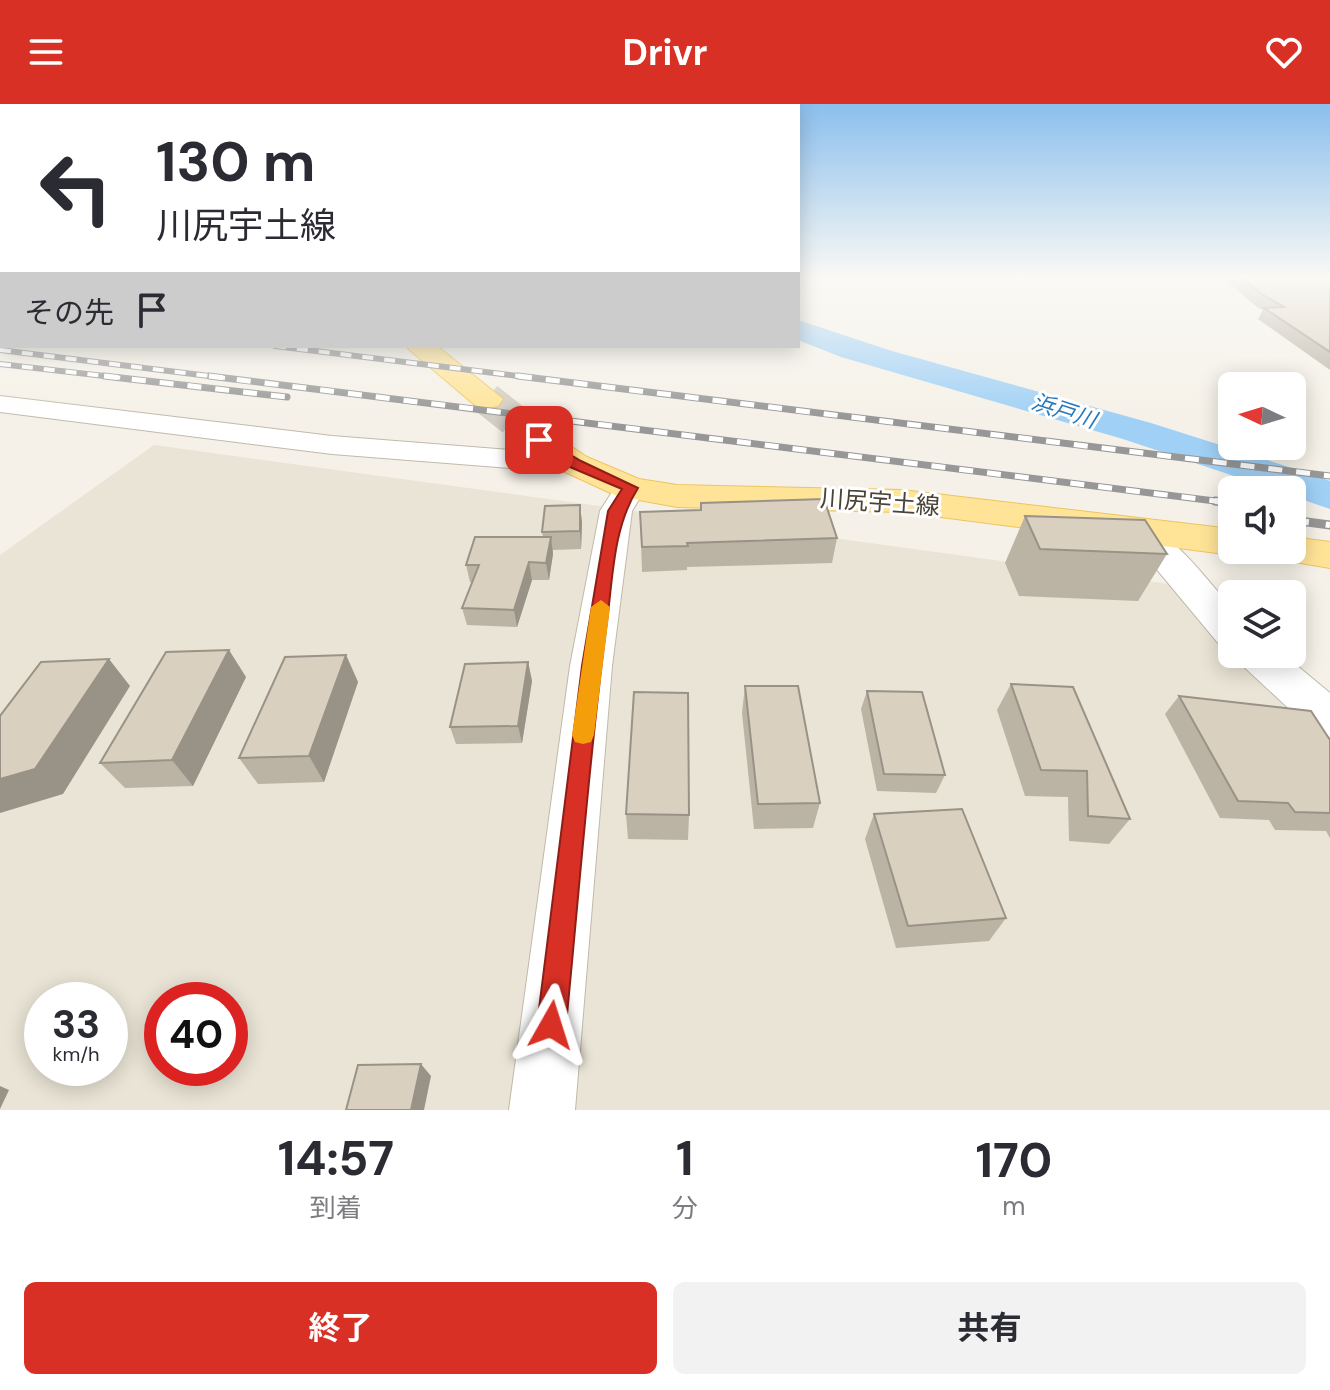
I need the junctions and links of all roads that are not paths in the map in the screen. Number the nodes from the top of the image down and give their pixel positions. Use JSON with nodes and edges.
{"nodes":[{"id":1,"x":421,"y":348,"type":"edge"},
{"id":2,"x":487,"y":399,"type":"tunnel mouth"},
{"id":3,"x":0,"y":404,"type":"edge"},
{"id":4,"x":539,"y":440,"type":"tunnel mouth"},
{"id":5,"x":575,"y":464,"type":"junction"},
{"id":6,"x":630,"y":488,"type":"junction"},
{"id":7,"x":1145,"y":530,"type":"junction"},
{"id":8,"x":1218,"y":540,"type":"edge"},
{"id":9,"x":1306,"y":552,"type":"edge"},
{"id":10,"x":1330,"y":555,"type":"edge"},
{"id":11,"x":1218,"y":617,"type":"edge"},
{"id":12,"x":1272,"y":668,"type":"edge"},
{"id":13,"x":1330,"y":719,"type":"edge"},
{"id":14,"x":542,"y":1110,"type":"edge"}],
"edges":[{"from":1,"to":2,"type":"main road"},
{"from":3,"to":5,"type":"street"},
{"from":4,"to":5,"type":"main road","name":"川尻宇土線"},
{"from":5,"to":6,"type":"main road","name":"川尻宇土線"},
{"from":6,"to":7,"type":"main road","name":"川尻宇土線"},
{"from":6,"to":14,"type":"street"},
{"from":7,"to":8,"type":"main road","name":"川尻宇土線"},
{"from":7,"to":11,"type":"street"},
{"from":9,"to":10,"type":"main road"},
{"from":12,"to":13,"type":"street"}]}
